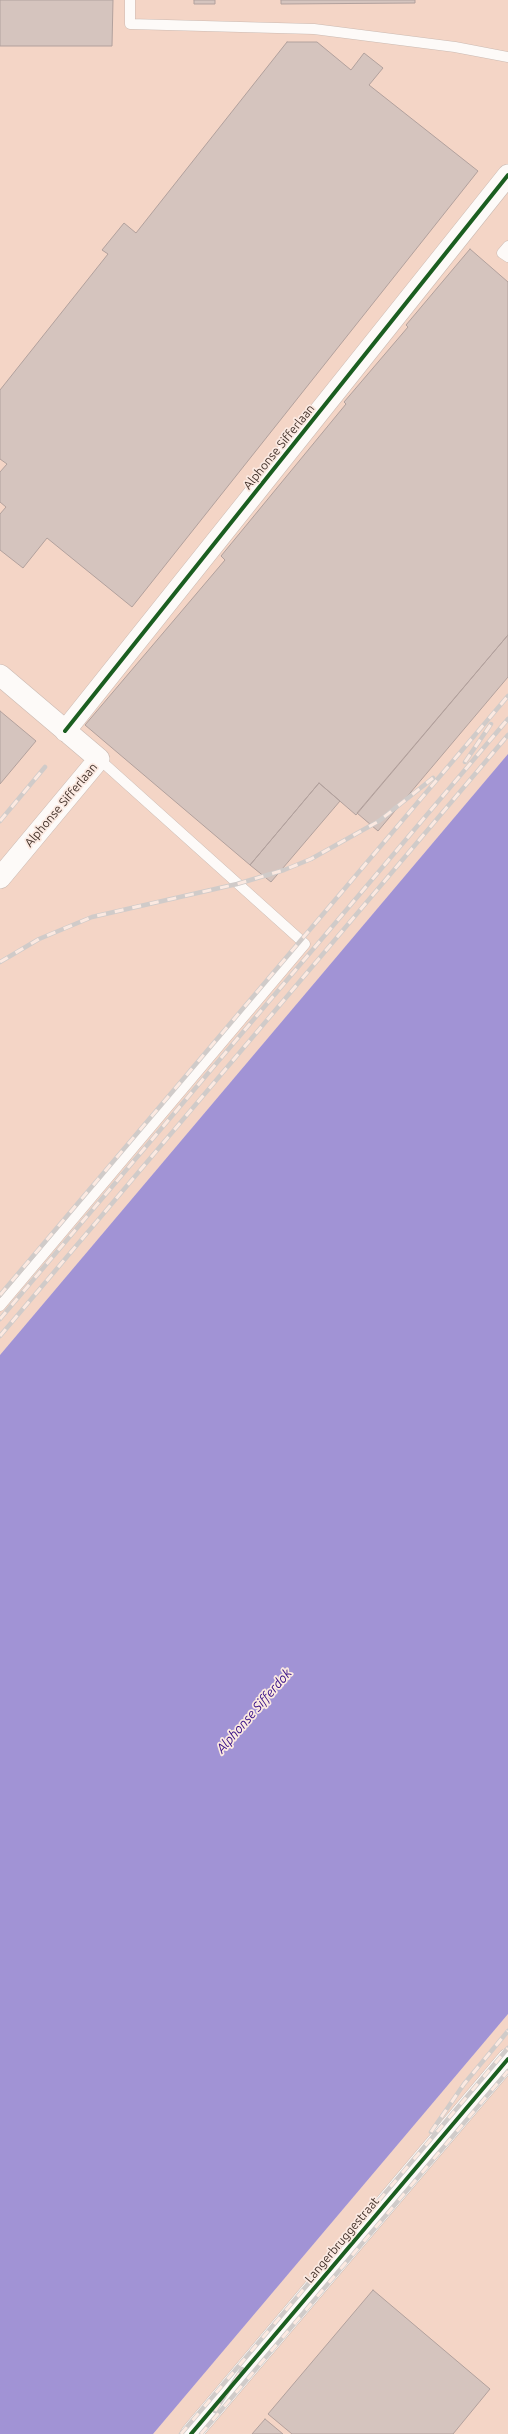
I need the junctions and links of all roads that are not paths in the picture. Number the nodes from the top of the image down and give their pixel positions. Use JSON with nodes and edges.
{"nodes":[{"id":1,"x":130,"y":0,"type":"edge"},
{"id":2,"x":508,"y":57,"type":"edge"},
{"id":3,"x":508,"y":175,"type":"edge"},
{"id":4,"x":508,"y":246,"type":"edge"},
{"id":5,"x":508,"y":257,"type":"edge"},
{"id":6,"x":0,"y":675,"type":"edge"},
{"id":7,"x":65,"y":731,"type":"junction"},
{"id":8,"x":99,"y":759,"type":"junction"},
{"id":9,"x":0,"y":878,"type":"edge"},
{"id":10,"x":0,"y":1306,"type":"edge"},
{"id":11,"x":508,"y":2059,"type":"edge"},
{"id":12,"x":191,"y":2434,"type":"edge"}],
"edges":[{"from":1,"to":2,"type":"lane"},
{"from":3,"to":7,"type":"street","name":"Alphonse Sifferlaan"},
{"from":4,"to":5,"type":"lane"},
{"from":6,"to":7,"type":"street"},
{"from":7,"to":8,"type":"street","name":"Alphonse Sifferlaan"},
{"from":8,"to":9,"type":"street","name":"Alphonse Sifferlaan"},
{"from":8,"to":10,"type":"lane"},
{"from":11,"to":12,"type":"street","name":"Langerbruggestraat"}]}
